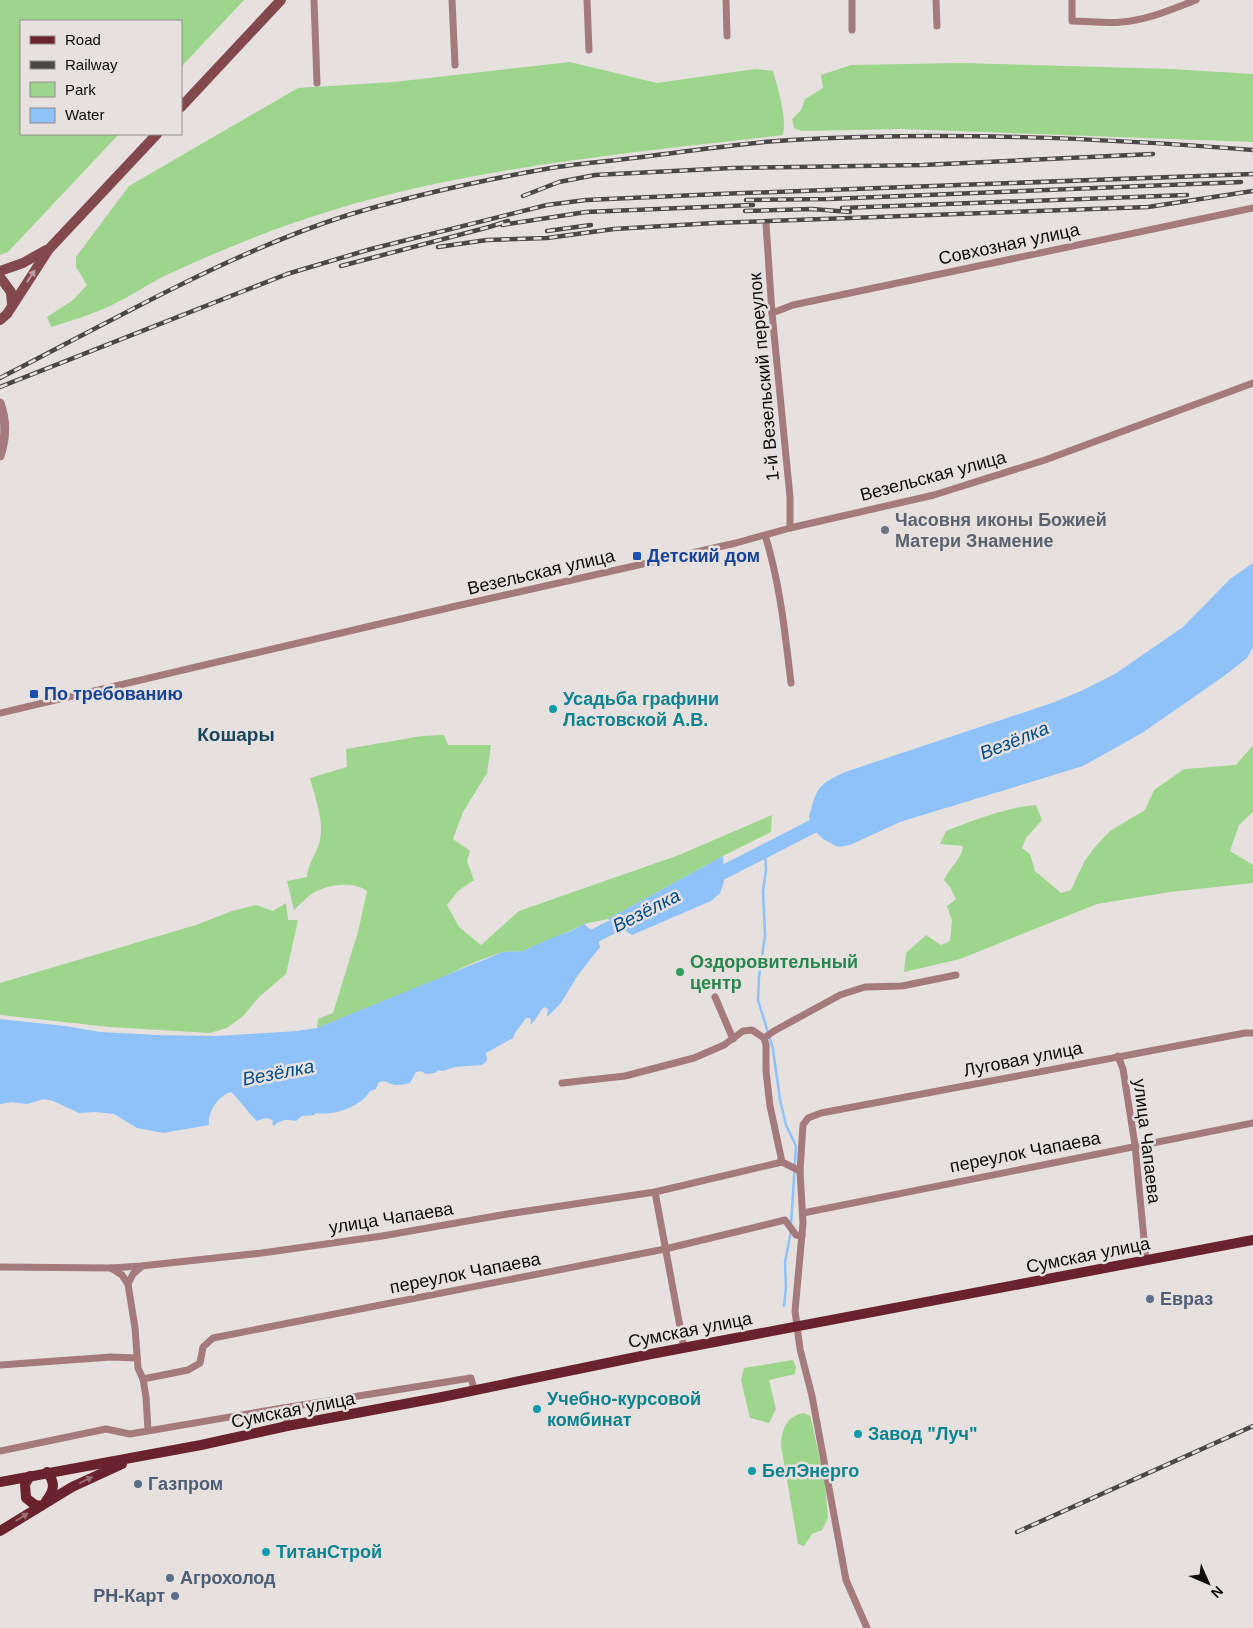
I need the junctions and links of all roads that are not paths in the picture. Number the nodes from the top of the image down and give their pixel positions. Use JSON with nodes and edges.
{"nodes":[{"id":1,"x":281,"y":0,"type":"edge"},
{"id":2,"x":314,"y":0,"type":"edge"},
{"id":3,"x":452,"y":0,"type":"edge"},
{"id":4,"x":588,"y":0,"type":"edge"},
{"id":5,"x":726,"y":0,"type":"edge"},
{"id":6,"x":852,"y":0,"type":"edge"},
{"id":7,"x":936,"y":0,"type":"edge"},
{"id":8,"x":1072,"y":0,"type":"edge"},
{"id":9,"x":1196,"y":0,"type":"edge"},
{"id":10,"x":937,"y":26,"type":"dead end"},
{"id":11,"x":852,"y":30,"type":"dead end"},
{"id":12,"x":727,"y":36,"type":"dead end"},
{"id":13,"x":589,"y":50,"type":"dead end"},
{"id":14,"x":455,"y":65,"type":"dead end"},
{"id":15,"x":317,"y":82,"type":"dead end"},
{"id":16,"x":182,"y":106,"type":"edge"},
{"id":17,"x":156,"y":135,"type":"edge"},
{"id":18,"x":1253,"y":208,"type":"edge"},
{"id":19,"x":766,"y":224,"type":"dead end"},
{"id":20,"x":49,"y":249,"type":"junction"},
{"id":21,"x":0,"y":271,"type":"edge"},
{"id":22,"x":0,"y":277,"type":"edge"},
{"id":23,"x":12,"y":304,"type":"junction"},
{"id":24,"x":772,"y":314,"type":"junction"},
{"id":25,"x":0,"y":320,"type":"edge"},
{"id":26,"x":1253,"y":383,"type":"edge"},
{"id":27,"x":0,"y":403,"type":"edge"},
{"id":28,"x":0,"y":456,"type":"edge"},
{"id":29,"x":790,"y":528,"type":"junction"},
{"id":30,"x":766,"y":535,"type":"junction"},
{"id":31,"x":792,"y":683,"type":"dead end"},
{"id":32,"x":0,"y":713,"type":"edge"},
{"id":33,"x":956,"y":975,"type":"dead end"},
{"id":34,"x":715,"y":997,"type":"dead end"},
{"id":35,"x":1253,"y":1033,"type":"edge"},
{"id":36,"x":764,"y":1038,"type":"junction"},
{"id":37,"x":732,"y":1039,"type":"junction"},
{"id":38,"x":1118,"y":1056,"type":"junction"},
{"id":39,"x":562,"y":1083,"type":"dead end"},
{"id":40,"x":1253,"y":1123,"type":"edge"},
{"id":41,"x":1135,"y":1145,"type":"junction"},
{"id":42,"x":782,"y":1162,"type":"junction"},
{"id":43,"x":800,"y":1171,"type":"junction"},
{"id":44,"x":655,"y":1192,"type":"junction"},
{"id":45,"x":803,"y":1213,"type":"junction"},
{"id":46,"x":802,"y":1236,"type":"junction"},
{"id":47,"x":1253,"y":1240,"type":"edge"},
{"id":48,"x":665,"y":1249,"type":"junction"},
{"id":49,"x":1146,"y":1260,"type":"junction"},
{"id":50,"x":141,"y":1266,"type":"junction"},
{"id":51,"x":0,"y":1267,"type":"edge"},
{"id":52,"x":111,"y":1268,"type":"junction"},
{"id":53,"x":128,"y":1284,"type":"junction"},
{"id":54,"x":797,"y":1326,"type":"junction"},
{"id":55,"x":684,"y":1348,"type":"junction"},
{"id":56,"x":137,"y":1358,"type":"junction"},
{"id":57,"x":0,"y":1365,"type":"edge"},
{"id":58,"x":143,"y":1379,"type":"junction"},
{"id":59,"x":474,"y":1390,"type":"junction"},
{"id":60,"x":284,"y":1408,"type":"junction"},
{"id":61,"x":287,"y":1426,"type":"junction"},
{"id":62,"x":148,"y":1430,"type":"junction"},
{"id":63,"x":0,"y":1451,"type":"edge"},
{"id":64,"x":134,"y":1458,"type":"junction"},
{"id":65,"x":47,"y":1472,"type":"junction"},
{"id":66,"x":30,"y":1476,"type":"junction"},
{"id":67,"x":0,"y":1482,"type":"edge"},
{"id":68,"x":42,"y":1505,"type":"junction"},
{"id":69,"x":0,"y":1531,"type":"edge"},
{"id":70,"x":866,"y":1628,"type":"edge"}],
"edges":[{"from":1,"to":16,"type":"main road"},
{"from":2,"to":15,"type":"street"},
{"from":3,"to":14,"type":"street"},
{"from":4,"to":13,"type":"street"},
{"from":5,"to":12,"type":"street"},
{"from":6,"to":11,"type":"street"},
{"from":7,"to":10,"type":"street"},
{"from":8,"to":9,"type":"street"},
{"from":17,"to":20,"type":"main road"},
{"from":18,"to":24,"type":"street","name":"Совхозная улица"},
{"from":19,"to":24,"type":"street","name":"1-й Везельский переулок"},
{"from":20,"to":21,"type":"main road"},
{"from":23,"to":20,"type":"main road","one_way":true},
{"from":22,"to":23,"type":"main road"},
{"from":23,"to":25,"type":"main road"},
{"from":24,"to":29,"type":"street","name":"1-й Везельский переулок"},
{"from":26,"to":29,"type":"street","name":"Везельская улица"},
{"from":27,"to":28,"type":"street"},
{"from":29,"to":30,"type":"street","name":"Везельская улица"},
{"from":30,"to":31,"type":"street"},
{"from":30,"to":32,"type":"street","name":"Везельская улица"},
{"from":33,"to":36,"type":"street"},
{"from":34,"to":37,"type":"street"},
{"from":35,"to":38,"type":"street","name":"Луговая улица"},
{"from":36,"to":37,"type":"street"},
{"from":36,"to":42,"type":"street"},
{"from":37,"to":39,"type":"street"},
{"from":38,"to":41,"type":"street","name":"улица Чапаева"},
{"from":38,"to":43,"type":"street","name":"Луговая улица"},
{"from":40,"to":41,"type":"street","name":"переулок Чапаева"},
{"from":41,"to":45,"type":"street","name":"переулок Чапаева"},
{"from":41,"to":49,"type":"street","name":"улица Чапаева"},
{"from":42,"to":43,"type":"street"},
{"from":42,"to":44,"type":"street","name":"улица Чапаева"},
{"from":43,"to":45,"type":"street"},
{"from":44,"to":48,"type":"street"},
{"from":44,"to":50,"type":"street","name":"улица Чапаева"},
{"from":45,"to":46,"type":"street"},
{"from":46,"to":48,"type":"street","name":"переулок Чапаева"},
{"from":46,"to":54,"type":"street"},
{"from":47,"to":49,"type":"main road","name":"Сумская улица"},
{"from":48,"to":55,"type":"street"},
{"from":48,"to":58,"type":"street","name":"переулок Чапаева"},
{"from":49,"to":54,"type":"main road","name":"Сумская улица"},
{"from":50,"to":52,"type":"street","name":"улица Чапаева"},
{"from":50,"to":53,"type":"street"},
{"from":51,"to":52,"type":"street","name":"улица Чапаева"},
{"from":52,"to":53,"type":"street"},
{"from":53,"to":56,"type":"street"},
{"from":54,"to":55,"type":"main road","name":"Сумская улица"},
{"from":54,"to":70,"type":"street"},
{"from":55,"to":59,"type":"main road","name":"Сумская улица"},
{"from":56,"to":57,"type":"street"},
{"from":56,"to":58,"type":"street"},
{"from":58,"to":62,"type":"street"},
{"from":59,"to":60,"type":"street"},
{"from":59,"to":61,"type":"main road","name":"Сумская улица"},
{"from":60,"to":61,"type":"street"},
{"from":60,"to":62,"type":"street"},
{"from":61,"to":64,"type":"main road","name":"Сумская улица"},
{"from":62,"to":63,"type":"street"},
{"from":64,"to":65,"type":"main road"},
{"from":68,"to":64,"type":"main road","one_way":true},
{"from":65,"to":66,"type":"main road"},
{"from":65,"to":68,"type":"main road"},
{"from":66,"to":67,"type":"main road"},
{"from":66,"to":68,"type":"main road"},
{"from":69,"to":68,"type":"main road","one_way":true}]}
